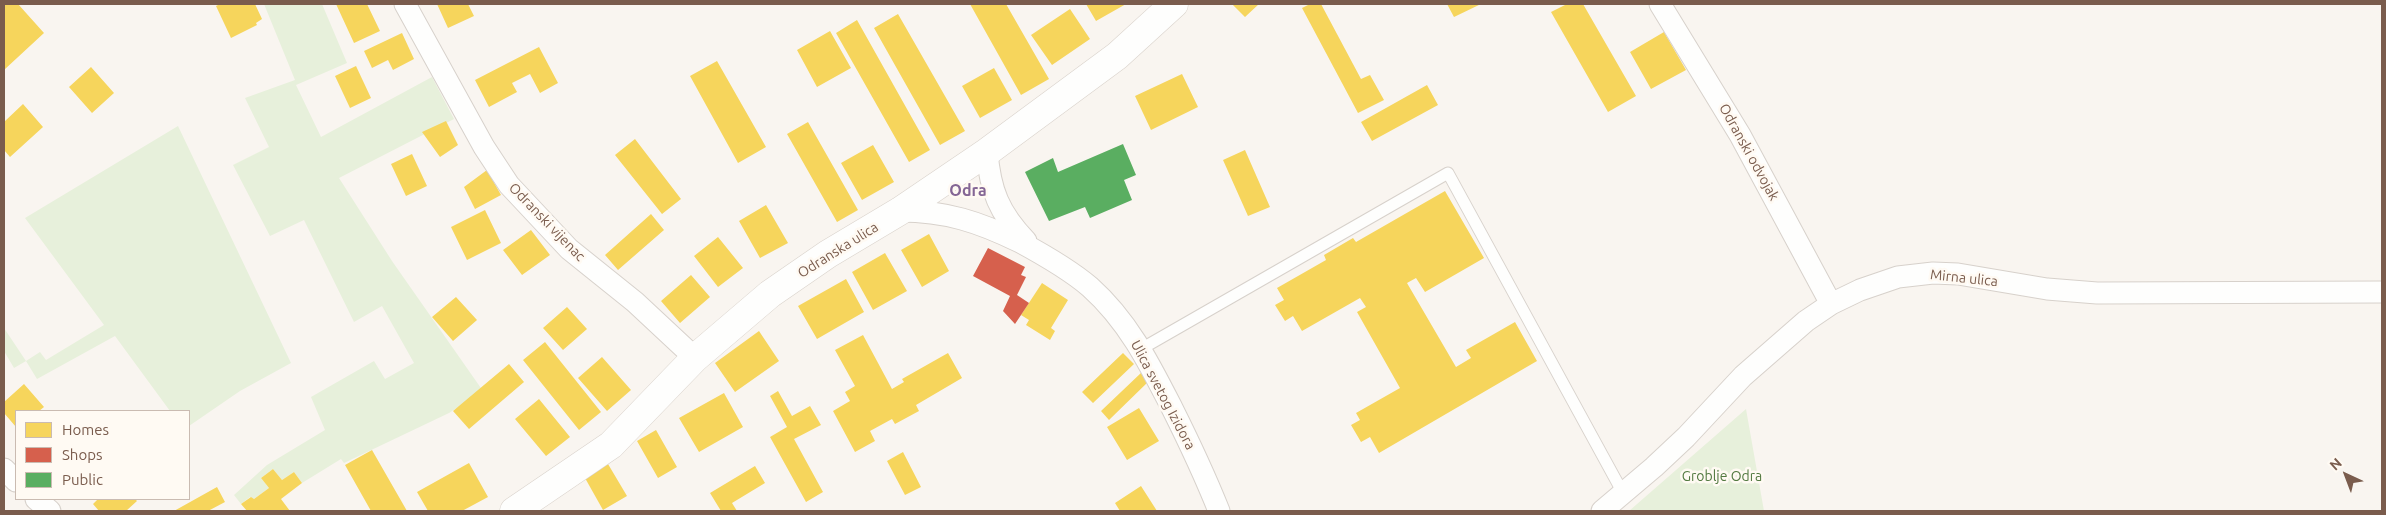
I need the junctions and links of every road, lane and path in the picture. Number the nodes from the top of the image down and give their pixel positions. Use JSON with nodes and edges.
{"nodes":[{"id":1,"x":405,"y":4,"type":"edge"},
{"id":2,"x":1174,"y":4,"type":"edge"},
{"id":3,"x":1660,"y":4,"type":"edge"},
{"id":4,"x":988,"y":152,"type":"junction"},
{"id":5,"x":900,"y":211,"type":"junction"},
{"id":6,"x":1035,"y":250,"type":"junction"},
{"id":7,"x":2382,"y":292,"type":"edge"},
{"id":8,"x":1832,"y":304,"type":"junction"},
{"id":9,"x":1141,"y":349,"type":"junction"},
{"id":10,"x":695,"y":358,"type":"junction"},
{"id":11,"x":4,"y":469,"type":"edge"},
{"id":12,"x":15,"y":479,"type":"edge"},
{"id":13,"x":1624,"y":493,"type":"junction"},
{"id":14,"x":37,"y":500,"type":"edge"},
{"id":15,"x":50,"y":511,"type":"edge"},
{"id":16,"x":514,"y":511,"type":"edge"},
{"id":17,"x":1219,"y":511,"type":"edge"},
{"id":18,"x":1602,"y":511,"type":"edge"}],
"edges":[{"from":1,"to":10,"type":"street","name":"Odranski vijenac"},
{"from":2,"to":4,"type":"street","name":"Odranska ulica"},
{"from":3,"to":8,"type":"street","name":"Odranski odvojak"},
{"from":4,"to":5,"type":"street","name":"Odranska ulica"},
{"from":4,"to":6,"type":"street"},
{"from":5,"to":6,"type":"street","name":"Ulica svetog Izidora"},
{"from":5,"to":10,"type":"street","name":"Odranska ulica"},
{"from":6,"to":9,"type":"street","name":"Ulica svetog Izidora"},
{"from":7,"to":8,"type":"street","name":"Mirna ulica"},
{"from":8,"to":13,"type":"street","name":"Mirna ulica"},
{"from":9,"to":13,"type":"lane"},
{"from":9,"to":17,"type":"street","name":"Ulica svetog Izidora"},
{"from":10,"to":16,"type":"street","name":"Odranska ulica"},
{"from":11,"to":12,"type":"street"},
{"from":13,"to":18,"type":"street","name":"Mirna ulica"},
{"from":14,"to":15,"type":"street"}]}
